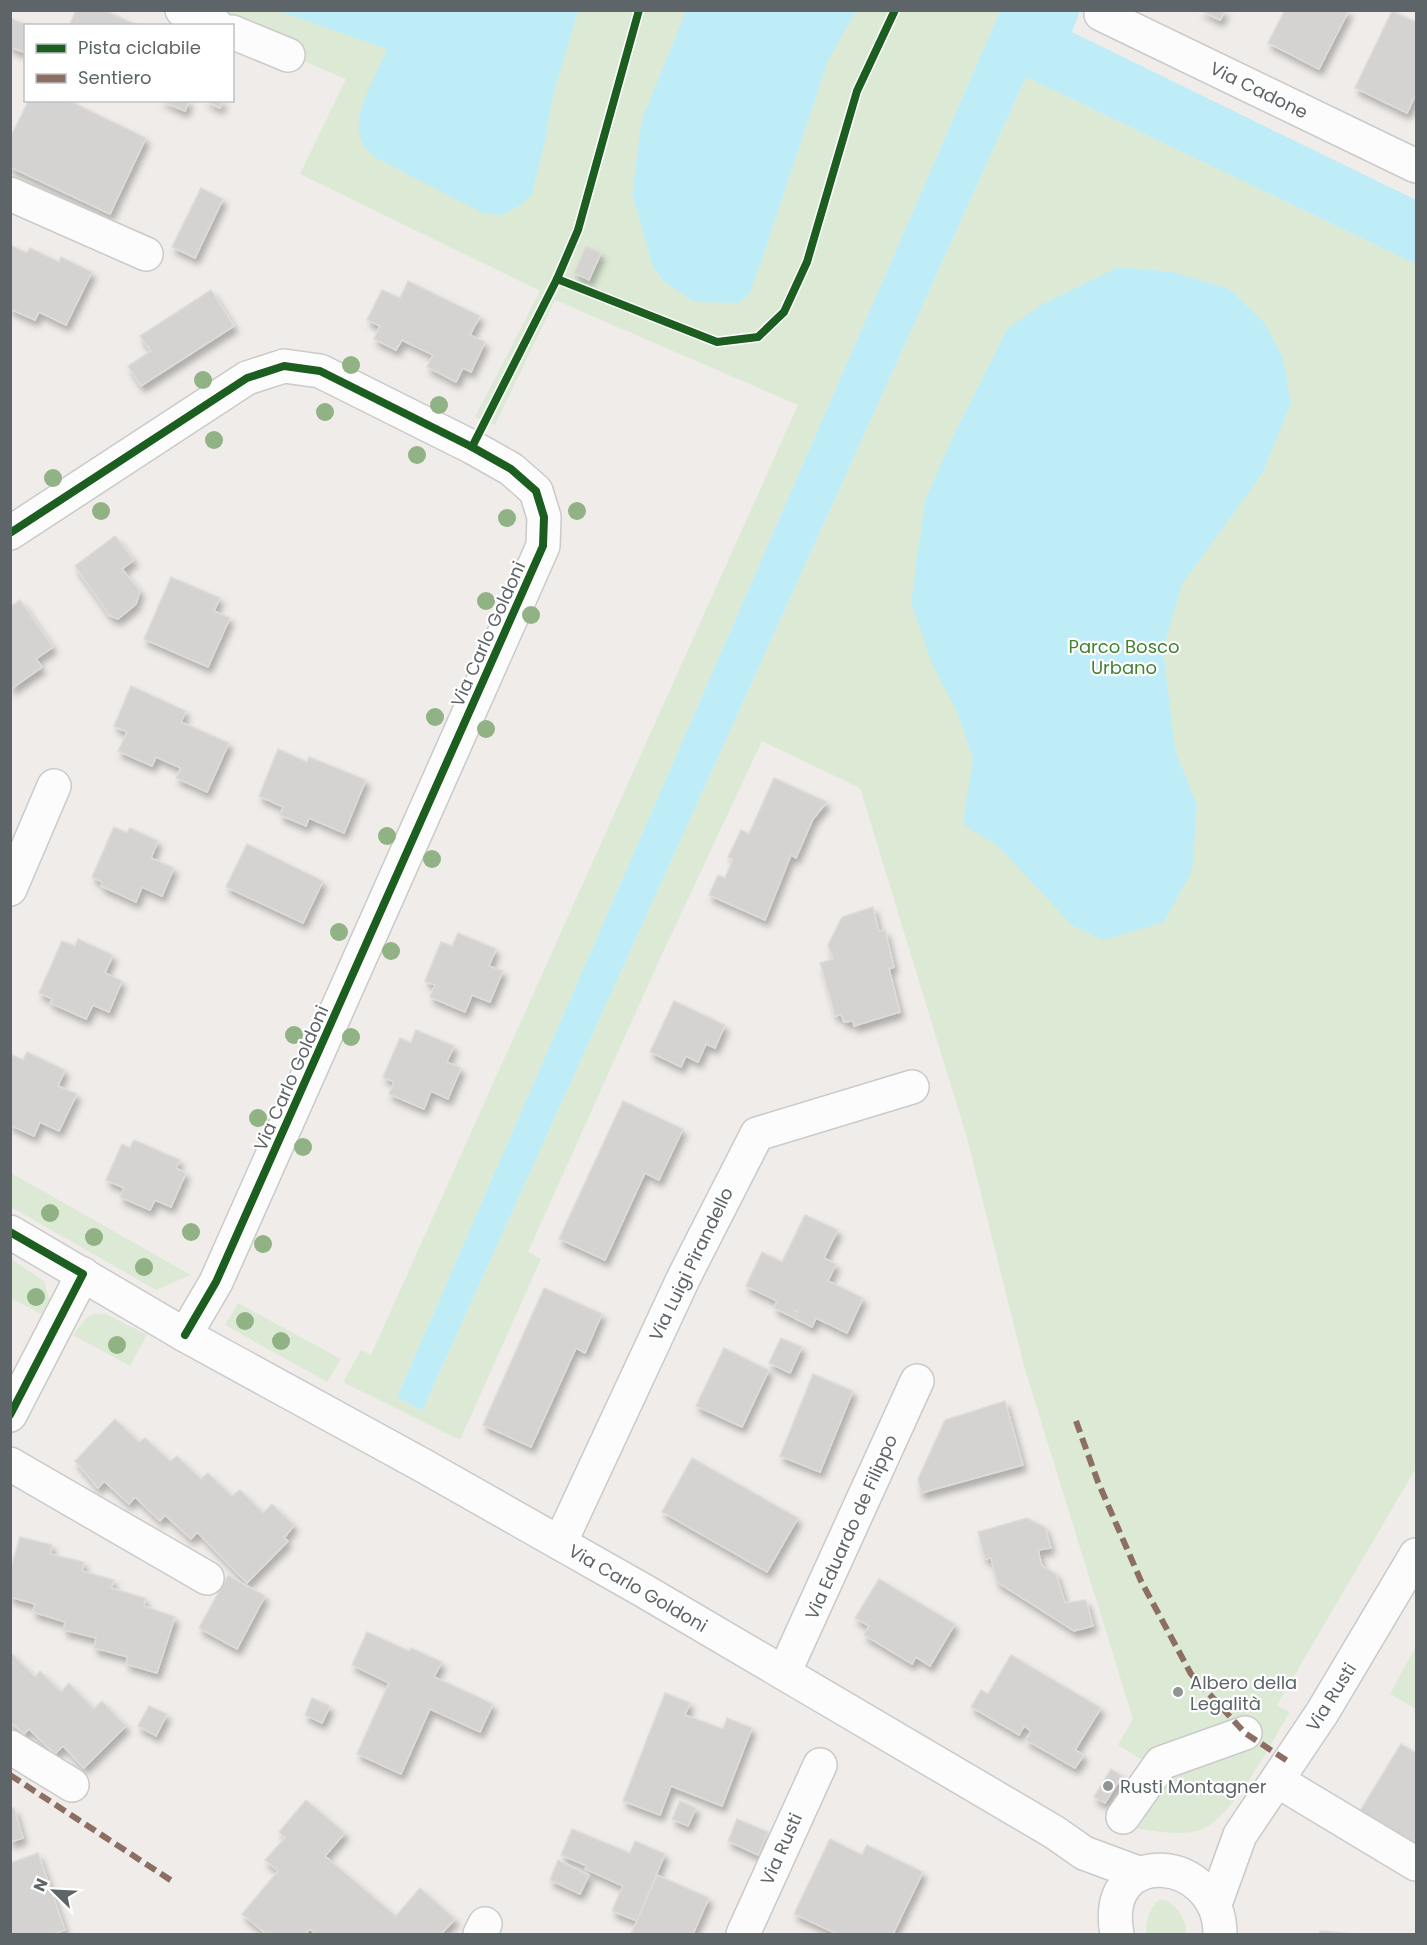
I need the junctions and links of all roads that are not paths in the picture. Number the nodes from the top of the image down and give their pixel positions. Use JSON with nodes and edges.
{"nodes":[{"id":1,"x":182,"y":10,"type":"edge"},
{"id":2,"x":1101,"y":14,"type":"dead end"},
{"id":3,"x":214,"y":24,"type":"edge"},
{"id":4,"x":234,"y":33,"type":"edge"},
{"id":5,"x":288,"y":55,"type":"dead end"},
{"id":6,"x":1416,"y":166,"type":"edge"},
{"id":7,"x":10,"y":194,"type":"edge"},
{"id":8,"x":146,"y":254,"type":"dead end"},
{"id":9,"x":10,"y":533,"type":"edge"},
{"id":10,"x":54,"y":786,"type":"dead end"},
{"id":11,"x":10,"y":889,"type":"edge"},
{"id":12,"x":912,"y":1087,"type":"dead end"},
{"id":13,"x":10,"y":1232,"type":"edge"},
{"id":14,"x":83,"y":1274,"type":"junction"},
{"id":15,"x":185,"y":1335,"type":"junction"},
{"id":16,"x":917,"y":1381,"type":"dead end"},
{"id":17,"x":10,"y":1415,"type":"edge"},
{"id":18,"x":10,"y":1464,"type":"edge"},
{"id":19,"x":560,"y":1543,"type":"junction"},
{"id":20,"x":1416,"y":1555,"type":"edge"},
{"id":21,"x":207,"y":1578,"type":"dead end"},
{"id":22,"x":784,"y":1674,"type":"junction"},
{"id":23,"x":1245,"y":1733,"type":"dead end"},
{"id":24,"x":10,"y":1747,"type":"edge"},
{"id":25,"x":820,"y":1765,"type":"dead end"},
{"id":26,"x":1278,"y":1781,"type":"junction"},
{"id":27,"x":72,"y":1785,"type":"dead end"},
{"id":28,"x":1123,"y":1817,"type":"dead end"},
{"id":29,"x":1240,"y":1835,"type":"junction"},
{"id":30,"x":1084,"y":1853,"type":"junction"},
{"id":31,"x":1416,"y":1864,"type":"edge"},
{"id":32,"x":1138,"y":1874,"type":"junction"},
{"id":33,"x":1186,"y":1876,"type":"junction"},
{"id":34,"x":1117,"y":1902,"type":"junction"},
{"id":35,"x":1218,"y":1919,"type":"edge"},
{"id":36,"x":743,"y":1935,"type":"edge"},
{"id":37,"x":1117,"y":1935,"type":"edge"}],
"edges":[{"from":1,"to":3,"type":"street"},
{"from":2,"to":6,"type":"street","name":"Via Cadone"},
{"from":4,"to":5,"type":"street"},
{"from":7,"to":8,"type":"street"},
{"from":9,"to":15,"type":"street","name":"Via Carlo Goldoni"},
{"from":10,"to":11,"type":"street"},
{"from":12,"to":19,"type":"street","name":"Via Luigi Pirandello"},
{"from":13,"to":14,"type":"street","name":"Via Carlo Goldoni"},
{"from":14,"to":15,"type":"street","name":"Via Carlo Goldoni"},
{"from":14,"to":17,"type":"street"},
{"from":15,"to":19,"type":"street","name":"Via Carlo Goldoni"},
{"from":16,"to":22,"type":"street","name":"Via Eduardo de Filippo"},
{"from":18,"to":21,"type":"street"},
{"from":19,"to":22,"type":"street","name":"Via Carlo Goldoni"},
{"from":20,"to":26,"type":"street","name":"Via Rusti"},
{"from":22,"to":30,"type":"street","name":"Via Carlo Goldoni"},
{"from":23,"to":28,"type":"street"},
{"from":24,"to":27,"type":"street"},
{"from":25,"to":36,"type":"street","name":"Via Rusti"},
{"from":26,"to":29,"type":"street","name":"Via Rusti"},
{"from":26,"to":31,"type":"street"},
{"from":29,"to":33,"type":"street","name":"Via Rusti"},
{"from":29,"to":35,"type":"street","name":"Via Rusti"},
{"from":30,"to":32,"type":"street","name":"Via Carlo Goldoni"},
{"from":30,"to":34,"type":"street","name":"Via Carlo Goldoni"},
{"from":32,"to":33,"type":"street","name":"Via Rusti"},
{"from":32,"to":34,"type":"street"},
{"from":33,"to":35,"type":"street","name":"Via Rusti"},
{"from":34,"to":37,"type":"street"}]}
